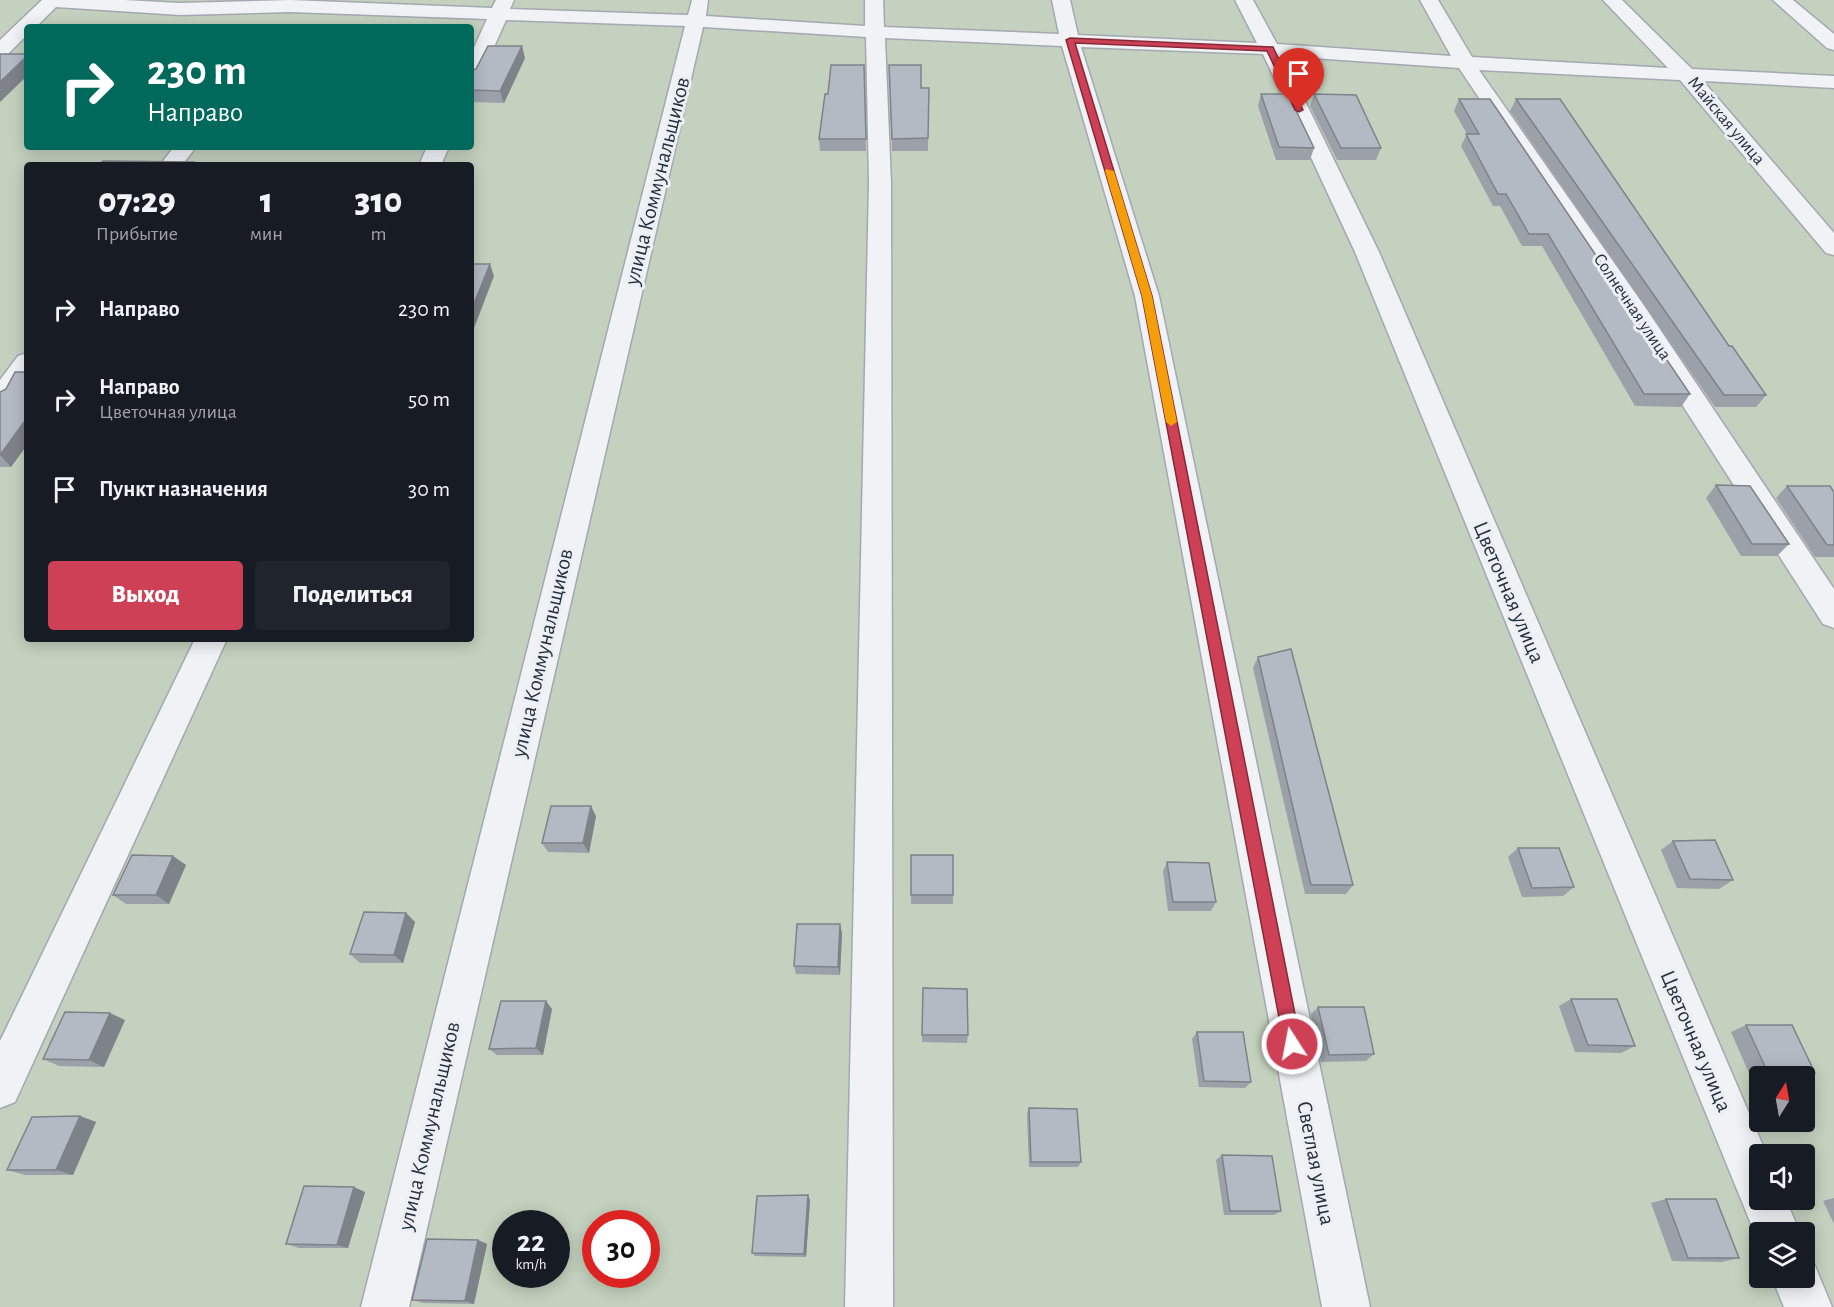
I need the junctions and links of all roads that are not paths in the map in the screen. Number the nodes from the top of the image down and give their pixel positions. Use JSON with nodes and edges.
{"nodes":[{"id":1,"x":53,"y":0,"type":"edge"},
{"id":2,"x":874,"y":0,"type":"edge"},
{"id":3,"x":1061,"y":0,"type":"edge"},
{"id":4,"x":1244,"y":0,"type":"edge"},
{"id":5,"x":1429,"y":0,"type":"edge"},
{"id":6,"x":1612,"y":0,"type":"edge"},
{"id":7,"x":1782,"y":0,"type":"edge"},
{"id":8,"x":292,"y":3,"type":"edge"},
{"id":9,"x":503,"y":7,"type":"edge"},
{"id":10,"x":698,"y":11,"type":"edge"},
{"id":11,"x":28,"y":24,"type":"edge"},
{"id":12,"x":276,"y":24,"type":"edge"},
{"id":13,"x":24,"y":28,"type":"edge"},
{"id":14,"x":876,"y":32,"type":"junction"},
{"id":15,"x":1070,"y":40,"type":"junction"},
{"id":16,"x":1834,"y":44,"type":"edge"},
{"id":17,"x":1270,"y":49,"type":"junction"},
{"id":18,"x":0,"y":51,"type":"edge"},
{"id":19,"x":1465,"y":63,"type":"junction"},
{"id":20,"x":474,"y":70,"type":"edge"},
{"id":21,"x":1685,"y":73,"type":"junction"},
{"id":22,"x":1834,"y":82,"type":"edge"},
{"id":23,"x":183,"y":150,"type":"edge"},
{"id":24,"x":173,"y":162,"type":"edge"},
{"id":25,"x":1834,"y":248,"type":"edge"},
{"id":26,"x":24,"y":366,"type":"edge"},
{"id":27,"x":0,"y":399,"type":"edge"},
{"id":28,"x":1834,"y":615,"type":"edge"},
{"id":29,"x":210,"y":642,"type":"edge"},
{"id":30,"x":0,"y":1087,"type":"edge"},
{"id":31,"x":1749,"y":1165,"type":"edge"},
{"id":32,"x":1800,"y":1288,"type":"edge"},
{"id":33,"x":385,"y":1307,"type":"edge"},
{"id":34,"x":869,"y":1307,"type":"edge"},
{"id":35,"x":1346,"y":1307,"type":"edge"},
{"id":36,"x":1808,"y":1307,"type":"edge"}],
"edges":[{"from":1,"to":8,"type":"street"},
{"from":1,"to":11,"type":"street"},
{"from":2,"to":14,"type":"street"},
{"from":3,"to":15,"type":"street","name":"Светлая улица"},
{"from":4,"to":17,"type":"street","name":"Цветочная улица"},
{"from":5,"to":19,"type":"street","name":"Солнечная улица"},
{"from":6,"to":21,"type":"street","name":"Майская улица"},
{"from":7,"to":16,"type":"street"},
{"from":8,"to":9,"type":"street"},
{"from":8,"to":12,"type":"street"},
{"from":9,"to":10,"type":"street"},
{"from":9,"to":20,"type":"street"},
{"from":10,"to":14,"type":"street"},
{"from":10,"to":33,"type":"street","name":"улица Коммунальщиков"},
{"from":13,"to":18,"type":"street"},
{"from":14,"to":15,"type":"street"},
{"from":14,"to":34,"type":"street"},
{"from":15,"to":17,"type":"street"},
{"from":15,"to":35,"type":"street","name":"Светлая улица"},
{"from":17,"to":19,"type":"street"},
{"from":17,"to":31,"type":"street","name":"Цветочная улица"},
{"from":19,"to":21,"type":"street"},
{"from":19,"to":28,"type":"street","name":"Солнечная улица"},
{"from":21,"to":22,"type":"street"},
{"from":21,"to":25,"type":"street","name":"Майская улица"},
{"from":23,"to":24,"type":"street"},
{"from":26,"to":27,"type":"street"},
{"from":29,"to":30,"type":"street"},
{"from":32,"to":36,"type":"street"}]}
